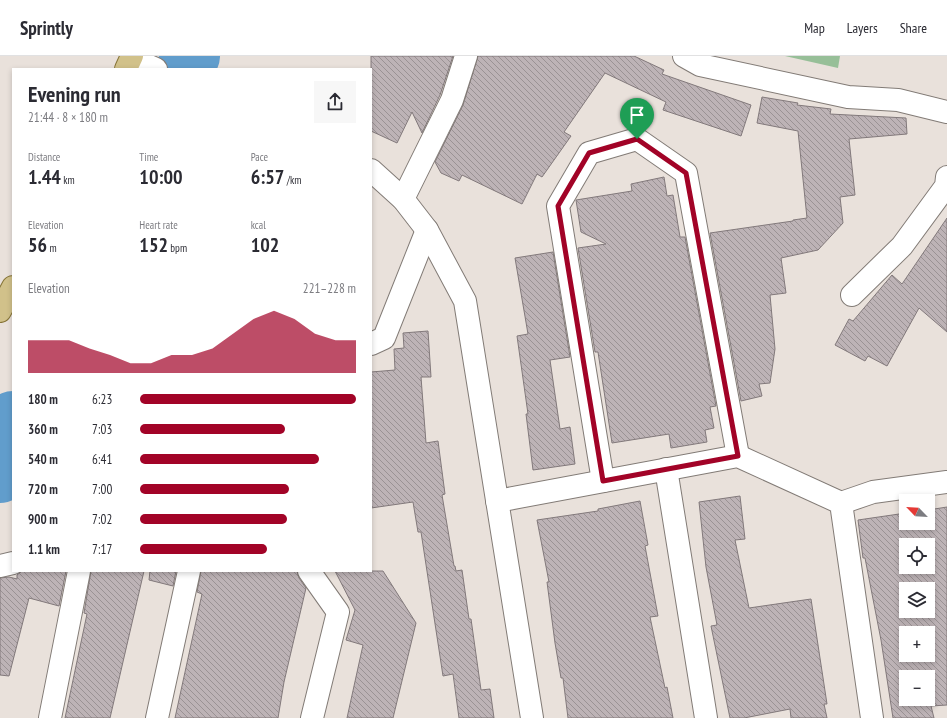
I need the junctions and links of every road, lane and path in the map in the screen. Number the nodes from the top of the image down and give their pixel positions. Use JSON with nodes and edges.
{"nodes":[{"id":1,"x":466,"y":56,"type":"edge"},
{"id":2,"x":684,"y":56,"type":"edge"},
{"id":3,"x":130,"y":61,"type":"edge"},
{"id":4,"x":153,"y":68,"type":"edge"},
{"id":5,"x":947,"y":112,"type":"edge"},
{"id":6,"x":372,"y":171,"type":"edge"},
{"id":7,"x":947,"y":177,"type":"edge"},
{"id":8,"x":404,"y":199,"type":"junction"},
{"id":9,"x":427,"y":230,"type":"junction"},
{"id":10,"x":12,"y":289,"type":"edge"},
{"id":11,"x":852,"y":295,"type":"dead end"},
{"id":12,"x":0,"y":311,"type":"edge"},
{"id":13,"x":372,"y":344,"type":"edge"},
{"id":14,"x":738,"y":456,"type":"junction"},
{"id":15,"x":666,"y":470,"type":"junction"},
{"id":16,"x":603,"y":481,"type":"junction"},
{"id":17,"x":947,"y":482,"type":"edge"},
{"id":18,"x":497,"y":501,"type":"junction"},
{"id":19,"x":841,"y":503,"type":"junction"},
{"id":20,"x":12,"y":563,"type":"edge"},
{"id":21,"x":0,"y":566,"type":"edge"},
{"id":22,"x":80,"y":572,"type":"edge"},
{"id":23,"x":189,"y":572,"type":"edge"},
{"id":24,"x":310,"y":572,"type":"edge"},
{"id":25,"x":50,"y":718,"type":"edge"},
{"id":26,"x":157,"y":718,"type":"edge"},
{"id":27,"x":312,"y":718,"type":"edge"},
{"id":28,"x":532,"y":718,"type":"edge"},
{"id":29,"x":706,"y":718,"type":"edge"},
{"id":30,"x":872,"y":718,"type":"edge"}],
"edges":[{"from":1,"to":8,"type":"street"},
{"from":2,"to":5,"type":"street"},
{"from":3,"to":4,"type":"street"},
{"from":6,"to":8,"type":"street"},
{"from":7,"to":11,"type":"street"},
{"from":8,"to":9,"type":"street"},
{"from":9,"to":13,"type":"street"},
{"from":9,"to":18,"type":"street"},
{"from":10,"to":12,"type":"main road"},
{"from":14,"to":15,"type":"street"},
{"from":14,"to":16,"type":"street"},
{"from":14,"to":19,"type":"street"},
{"from":15,"to":16,"type":"street"},
{"from":15,"to":29,"type":"street"},
{"from":16,"to":18,"type":"street"},
{"from":17,"to":19,"type":"street"},
{"from":18,"to":28,"type":"street"},
{"from":19,"to":30,"type":"street"},
{"from":20,"to":21,"type":"street"},
{"from":22,"to":25,"type":"street"},
{"from":23,"to":26,"type":"street"},
{"from":24,"to":27,"type":"street"}]}
